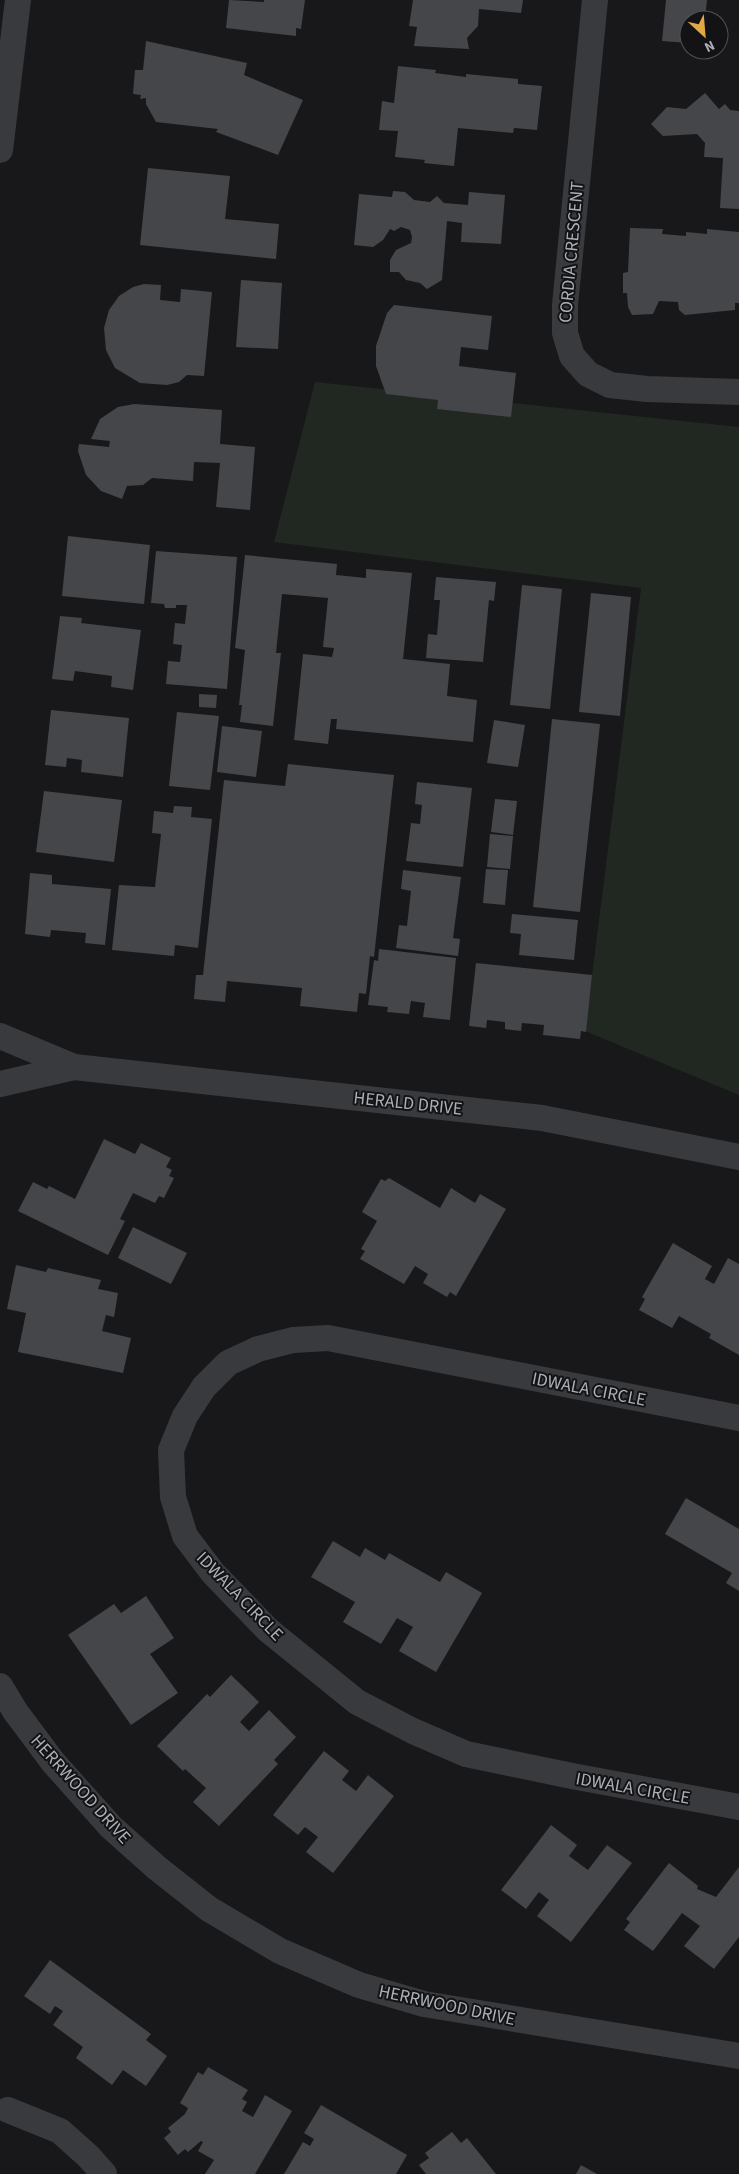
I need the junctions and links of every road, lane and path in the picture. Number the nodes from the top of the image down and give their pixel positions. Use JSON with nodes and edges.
{"nodes":[{"id":1,"x":18,"y":0,"type":"edge"},
{"id":2,"x":595,"y":0,"type":"edge"},
{"id":3,"x":0,"y":150,"type":"edge"},
{"id":4,"x":739,"y":392,"type":"edge"},
{"id":5,"x":0,"y":1036,"type":"edge"},
{"id":6,"x":74,"y":1067,"type":"junction"},
{"id":7,"x":0,"y":1084,"type":"edge"},
{"id":8,"x":739,"y":1157,"type":"edge"},
{"id":9,"x":739,"y":1418,"type":"edge"},
{"id":10,"x":0,"y":1686,"type":"edge"},
{"id":11,"x":739,"y":1807,"type":"edge"},
{"id":12,"x":739,"y":2056,"type":"edge"},
{"id":13,"x":8,"y":2110,"type":"dead end"},
{"id":14,"x":104,"y":2174,"type":"edge"}],
"edges":[{"from":1,"to":3,"type":"street"},
{"from":2,"to":4,"type":"street","name":"CORDIA CRESCENT"},
{"from":5,"to":6,"type":"street","name":"HERALD DRIVE"},
{"from":6,"to":7,"type":"street","name":"HERALD DRIVE"},
{"from":6,"to":8,"type":"street","name":"HERALD DRIVE"},
{"from":9,"to":11,"type":"street","name":"IDWALA CIRCLE"},
{"from":10,"to":12,"type":"street","name":"HERRWOOD DRIVE"},
{"from":13,"to":14,"type":"street"}]}
